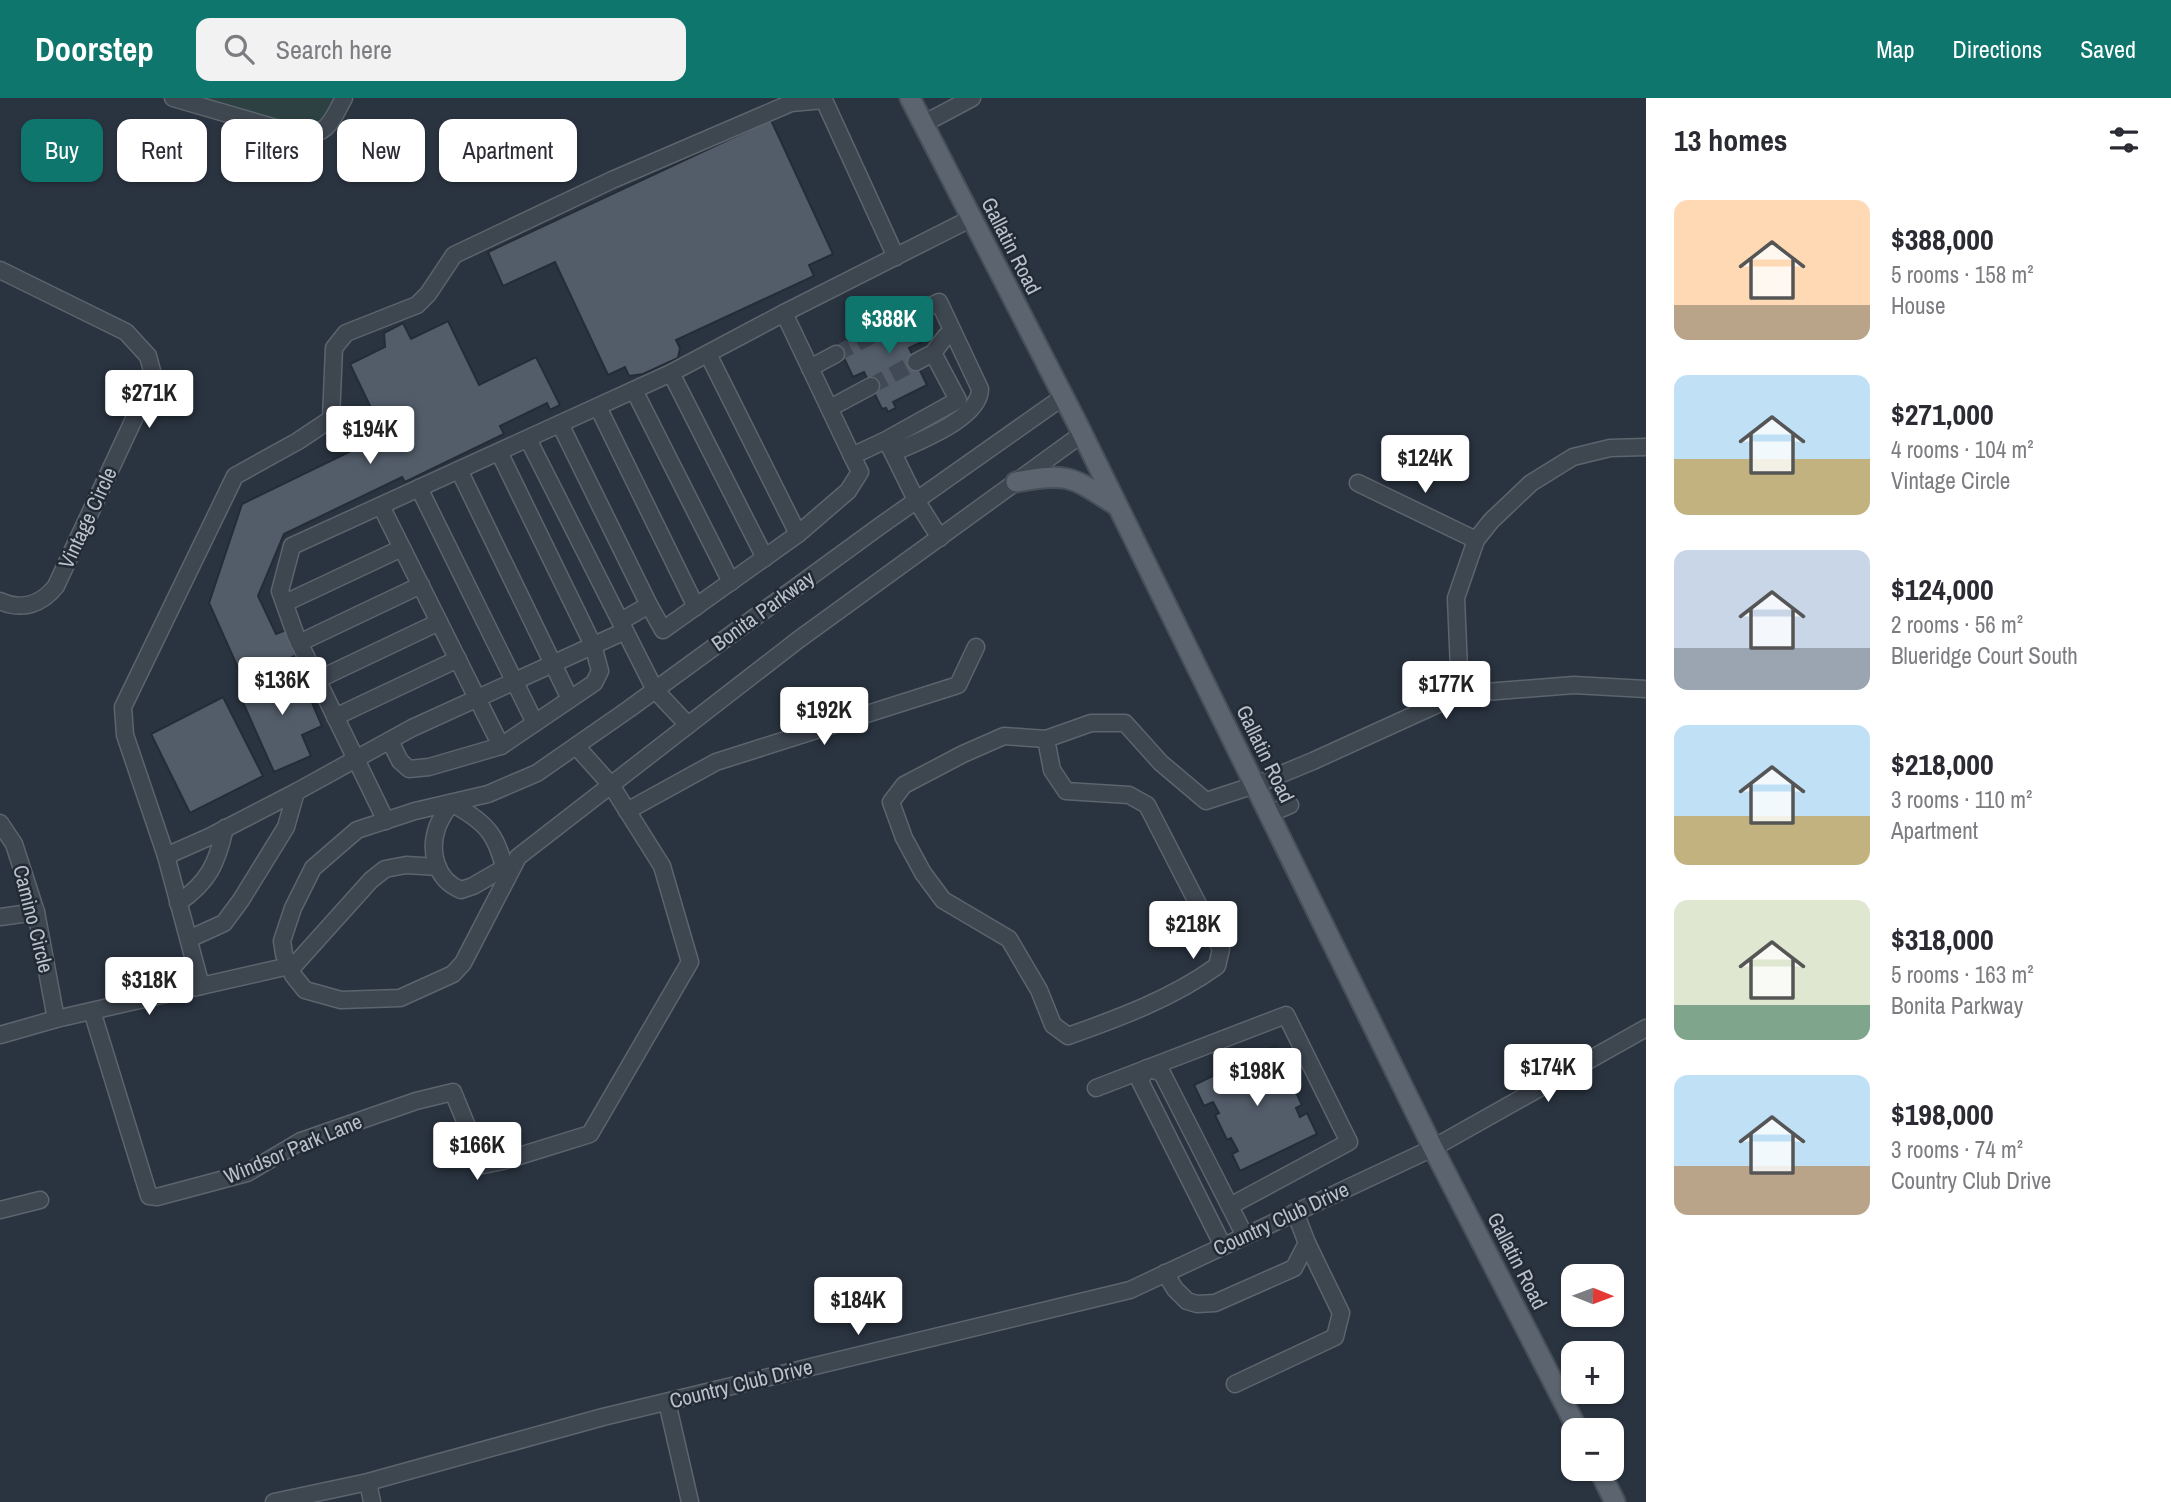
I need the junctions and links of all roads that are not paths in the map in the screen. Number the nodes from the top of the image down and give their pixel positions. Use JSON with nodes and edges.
{"nodes":[{"id":1,"x":173,"y":98,"type":"edge"},
{"id":2,"x":344,"y":98,"type":"edge"},
{"id":3,"x":910,"y":98,"type":"edge"},
{"id":4,"x":972,"y":98,"type":"edge"},
{"id":5,"x":923,"y":124,"type":"junction"},
{"id":6,"x":972,"y":218,"type":"junction"},
{"id":7,"x":896,"y":257,"type":"junction"},
{"id":8,"x":0,"y":270,"type":"edge"},
{"id":9,"x":924,"y":309,"type":"dead end"},
{"id":10,"x":784,"y":313,"type":"junction"},
{"id":11,"x":948,"y":330,"type":"junction"},
{"id":12,"x":933,"y":353,"type":"junction"},
{"id":13,"x":708,"y":354,"type":"junction"},
{"id":14,"x":836,"y":355,"type":"tunnel mouth"},
{"id":15,"x":916,"y":362,"type":"tunnel mouth"},
{"id":16,"x":810,"y":368,"type":"junction"},
{"id":17,"x":671,"y":373,"type":"junction"},
{"id":18,"x":871,"y":386,"type":"tunnel mouth"},
{"id":19,"x":634,"y":390,"type":"junction"},
{"id":20,"x":1063,"y":397,"type":"junction"},
{"id":21,"x":598,"y":407,"type":"junction"},
{"id":22,"x":830,"y":408,"type":"junction"},
{"id":23,"x":560,"y":424,"type":"junction"},
{"id":24,"x":1082,"y":434,"type":"junction"},
{"id":25,"x":528,"y":439,"type":"junction"},
{"id":26,"x":890,"y":447,"type":"junction"},
{"id":27,"x":1646,"y":447,"type":"edge"},
{"id":28,"x":499,"y":452,"type":"junction"},
{"id":29,"x":852,"y":456,"type":"junction"},
{"id":30,"x":460,"y":470,"type":"junction"},
{"id":31,"x":1016,"y":482,"type":"junction"},
{"id":32,"x":1358,"y":483,"type":"dead end"},
{"id":33,"x":419,"y":488,"type":"junction"},
{"id":34,"x":916,"y":500,"type":"junction"},
{"id":35,"x":1117,"y":505,"type":"junction"},
{"id":36,"x":381,"y":506,"type":"junction"},
{"id":37,"x":798,"y":534,"type":"junction"},
{"id":38,"x":940,"y":538,"type":"junction"},
{"id":39,"x":1476,"y":540,"type":"junction"},
{"id":40,"x":402,"y":548,"type":"junction"},
{"id":41,"x":765,"y":558,"type":"junction"},
{"id":42,"x":731,"y":582,"type":"junction"},
{"id":43,"x":421,"y":584,"type":"junction"},
{"id":44,"x":0,"y":601,"type":"edge"},
{"id":45,"x":285,"y":603,"type":"junction"},
{"id":46,"x":649,"y":606,"type":"junction"},
{"id":47,"x":696,"y":607,"type":"junction"},
{"id":48,"x":439,"y":622,"type":"junction"},
{"id":49,"x":623,"y":626,"type":"junction"},
{"id":50,"x":299,"y":643,"type":"junction"},
{"id":51,"x":593,"y":645,"type":"junction"},
{"id":52,"x":976,"y":647,"type":"dead end"},
{"id":53,"x":458,"y":659,"type":"junction"},
{"id":54,"x":554,"y":663,"type":"junction"},
{"id":55,"x":317,"y":680,"type":"junction"},
{"id":56,"x":515,"y":681,"type":"junction"},
{"id":57,"x":1646,"y":689,"type":"edge"},
{"id":58,"x":655,"y":690,"type":"junction"},
{"id":59,"x":1460,"y":694,"type":"junction"},
{"id":60,"x":478,"y":698,"type":"junction"},
{"id":61,"x":570,"y":699,"type":"junction"},
{"id":62,"x":335,"y":716,"type":"junction"},
{"id":63,"x":536,"y":723,"type":"junction"},
{"id":64,"x":688,"y":725,"type":"junction"},
{"id":65,"x":1046,"y":739,"type":"junction"},
{"id":66,"x":390,"y":741,"type":"junction"},
{"id":67,"x":501,"y":746,"type":"junction"},
{"id":68,"x":576,"y":746,"type":"junction"},
{"id":69,"x":356,"y":760,"type":"junction"},
{"id":70,"x":611,"y":785,"type":"junction"},
{"id":71,"x":1255,"y":785,"type":"junction"},
{"id":72,"x":296,"y":792,"type":"junction"},
{"id":73,"x":451,"y":803,"type":"junction"},
{"id":74,"x":1290,"y":805,"type":"dead end"},
{"id":75,"x":627,"y":811,"type":"junction"},
{"id":76,"x":1269,"y":814,"type":"junction"},
{"id":77,"x":386,"y":821,"type":"junction"},
{"id":78,"x":0,"y":823,"type":"edge"},
{"id":79,"x":225,"y":828,"type":"junction"},
{"id":80,"x":166,"y":856,"type":"junction"},
{"id":81,"x":438,"y":867,"type":"junction"},
{"id":82,"x":506,"y":873,"type":"junction"},
{"id":83,"x":178,"y":903,"type":"junction"},
{"id":84,"x":36,"y":912,"type":"junction"},
{"id":85,"x":0,"y":917,"type":"edge"},
{"id":86,"x":189,"y":939,"type":"junction"},
{"id":87,"x":290,"y":968,"type":"junction"},
{"id":88,"x":201,"y":986,"type":"junction"},
{"id":89,"x":92,"y":1011,"type":"junction"},
{"id":90,"x":56,"y":1019,"type":"junction"},
{"id":91,"x":1646,"y":1028,"type":"edge"},
{"id":92,"x":0,"y":1035,"type":"edge"},
{"id":93,"x":1147,"y":1068,"type":"junction"},
{"id":94,"x":1096,"y":1088,"type":"dead end"},
{"id":95,"x":1433,"y":1148,"type":"junction"},
{"id":96,"x":40,"y":1200,"type":"dead end"},
{"id":97,"x":1230,"y":1206,"type":"junction"},
{"id":98,"x":0,"y":1210,"type":"edge"},
{"id":99,"x":1296,"y":1212,"type":"junction"},
{"id":100,"x":1245,"y":1236,"type":"junction"},
{"id":101,"x":1307,"y":1243,"type":"junction"},
{"id":102,"x":1223,"y":1246,"type":"junction"},
{"id":103,"x":1165,"y":1273,"type":"junction"},
{"id":104,"x":1235,"y":1384,"type":"dead end"},
{"id":105,"x":667,"y":1402,"type":"junction"},
{"id":106,"x":1572,"y":1418,"type":"edge"},
{"id":107,"x":1604,"y":1481,"type":"edge"},
{"id":108,"x":368,"y":1482,"type":"junction"},
{"id":109,"x":274,"y":1502,"type":"edge"},
{"id":110,"x":372,"y":1502,"type":"edge"},
{"id":111,"x":690,"y":1502,"type":"edge"},
{"id":112,"x":1615,"y":1502,"type":"edge"}],
"edges":[{"from":1,"to":2,"type":"street"},
{"from":3,"to":5,"type":"main road","name":"Gallatin Road"},
{"from":4,"to":5,"type":"street"},
{"from":5,"to":6,"type":"main road","name":"Gallatin Road"},
{"from":6,"to":7,"type":"street"},
{"from":6,"to":20,"type":"main road","name":"Gallatin Road"},
{"from":7,"to":10,"type":"street"},
{"from":7,"to":80,"type":"street"},
{"from":8,"to":44,"type":"street","name":"Vintage Circle"},
{"from":9,"to":11,"type":"street"},
{"from":10,"to":13,"type":"street"},
{"from":10,"to":16,"type":"street"},
{"from":11,"to":12,"type":"street"},
{"from":11,"to":26,"type":"street"},
{"from":12,"to":15,"type":"street"},
{"from":12,"to":26,"type":"street"},
{"from":13,"to":17,"type":"street"},
{"from":13,"to":37,"type":"street"},
{"from":14,"to":16,"type":"street"},
{"from":16,"to":22,"type":"street"},
{"from":17,"to":19,"type":"street"},
{"from":17,"to":41,"type":"street"},
{"from":18,"to":22,"type":"street"},
{"from":19,"to":21,"type":"street"},
{"from":19,"to":42,"type":"street"},
{"from":20,"to":24,"type":"main road","name":"Gallatin Road"},
{"from":20,"to":34,"type":"street","name":"Bonita Parkway"},
{"from":21,"to":23,"type":"street"},
{"from":21,"to":47,"type":"street"},
{"from":22,"to":29,"type":"street"},
{"from":23,"to":25,"type":"street"},
{"from":23,"to":46,"type":"street"},
{"from":24,"to":31,"type":"street"},
{"from":24,"to":35,"type":"main road","name":"Gallatin Road"},
{"from":25,"to":28,"type":"street"},
{"from":25,"to":49,"type":"street"},
{"from":26,"to":29,"type":"street"},
{"from":26,"to":34,"type":"street"},
{"from":27,"to":39,"type":"street"},
{"from":28,"to":30,"type":"street"},
{"from":28,"to":51,"type":"street"},
{"from":29,"to":37,"type":"street"},
{"from":30,"to":33,"type":"street"},
{"from":30,"to":54,"type":"street"},
{"from":31,"to":35,"type":"main road"},
{"from":31,"to":38,"type":"street"},
{"from":32,"to":39,"type":"street"},
{"from":33,"to":36,"type":"street"},
{"from":33,"to":56,"type":"street"},
{"from":34,"to":38,"type":"street"},
{"from":34,"to":58,"type":"street","name":"Bonita Parkway"},
{"from":35,"to":71,"type":"main road","name":"Gallatin Road"},
{"from":36,"to":40,"type":"street"},
{"from":36,"to":45,"type":"street"},
{"from":37,"to":41,"type":"street"},
{"from":38,"to":64,"type":"street"},
{"from":39,"to":59,"type":"street"},
{"from":40,"to":43,"type":"street"},
{"from":40,"to":45,"type":"street"},
{"from":41,"to":42,"type":"street"},
{"from":42,"to":47,"type":"street"},
{"from":43,"to":48,"type":"street"},
{"from":43,"to":50,"type":"street"},
{"from":45,"to":50,"type":"street"},
{"from":46,"to":47,"type":"street"},
{"from":46,"to":49,"type":"street"},
{"from":48,"to":53,"type":"street"},
{"from":48,"to":55,"type":"street"},
{"from":49,"to":51,"type":"street"},
{"from":49,"to":58,"type":"street"},
{"from":50,"to":55,"type":"street"},
{"from":51,"to":54,"type":"street"},
{"from":51,"to":61,"type":"street"},
{"from":52,"to":75,"type":"street"},
{"from":53,"to":60,"type":"street"},
{"from":53,"to":62,"type":"street"},
{"from":54,"to":56,"type":"street"},
{"from":54,"to":61,"type":"street"},
{"from":55,"to":62,"type":"street"},
{"from":56,"to":60,"type":"street"},
{"from":56,"to":63,"type":"street"},
{"from":57,"to":59,"type":"street"},
{"from":58,"to":64,"type":"street"},
{"from":58,"to":68,"type":"street","name":"Bonita Parkway"},
{"from":59,"to":71,"type":"street"},
{"from":60,"to":66,"type":"street"},
{"from":60,"to":67,"type":"street"},
{"from":61,"to":63,"type":"street"},
{"from":62,"to":69,"type":"street"},
{"from":63,"to":67,"type":"street"},
{"from":64,"to":70,"type":"street"},
{"from":65,"to":65,"type":"street"},
{"from":65,"to":71,"type":"street"},
{"from":66,"to":67,"type":"street"},
{"from":66,"to":69,"type":"street"},
{"from":68,"to":70,"type":"street","name":"Windsor Park Lane"},
{"from":68,"to":73,"type":"street","name":"Bonita Parkway"},
{"from":69,"to":72,"type":"street"},
{"from":69,"to":77,"type":"street"},
{"from":70,"to":75,"type":"street","name":"Windsor Park Lane"},
{"from":70,"to":82,"type":"street"},
{"from":71,"to":76,"type":"main road","name":"Gallatin Road"},
{"from":72,"to":79,"type":"street"},
{"from":72,"to":86,"type":"street"},
{"from":73,"to":77,"type":"street","name":"Bonita Parkway"},
{"from":73,"to":81,"type":"street"},
{"from":73,"to":82,"type":"street"},
{"from":74,"to":76,"type":"street"},
{"from":75,"to":89,"type":"street","name":"Windsor Park Lane"},
{"from":76,"to":95,"type":"main road","name":"Gallatin Road"},
{"from":77,"to":87,"type":"street","name":"Bonita Parkway"},
{"from":78,"to":84,"type":"street","name":"Camino Circle"},
{"from":79,"to":80,"type":"street"},
{"from":79,"to":83,"type":"street"},
{"from":80,"to":83,"type":"street"},
{"from":81,"to":82,"type":"street"},
{"from":81,"to":87,"type":"street"},
{"from":82,"to":87,"type":"street"},
{"from":83,"to":86,"type":"street"},
{"from":84,"to":85,"type":"street"},
{"from":84,"to":90,"type":"street","name":"Camino Circle"},
{"from":86,"to":88,"type":"street"},
{"from":87,"to":88,"type":"street"},
{"from":88,"to":89,"type":"street"},
{"from":89,"to":90,"type":"street"},
{"from":90,"to":92,"type":"street"},
{"from":91,"to":95,"type":"street","name":"Country Club Drive"},
{"from":93,"to":94,"type":"street"},
{"from":93,"to":97,"type":"street"},
{"from":93,"to":97,"type":"street"},
{"from":93,"to":102,"type":"street"},
{"from":95,"to":99,"type":"street","name":"Country Club Drive"},
{"from":95,"to":106,"type":"main road","name":"Gallatin Road"},
{"from":96,"to":98,"type":"street"},
{"from":97,"to":100,"type":"street"},
{"from":99,"to":100,"type":"street","name":"Country Club Drive"},
{"from":99,"to":101,"type":"street"},
{"from":100,"to":102,"type":"street","name":"Country Club Drive"},
{"from":101,"to":103,"type":"street"},
{"from":101,"to":104,"type":"street"},
{"from":102,"to":103,"type":"street","name":"Country Club Drive"},
{"from":103,"to":105,"type":"street","name":"Country Club Drive"},
{"from":105,"to":108,"type":"street","name":"Country Club Drive"},
{"from":105,"to":111,"type":"street"},
{"from":107,"to":112,"type":"main road"},
{"from":108,"to":109,"type":"street","name":"Country Club Drive"},
{"from":108,"to":110,"type":"street"}]}
